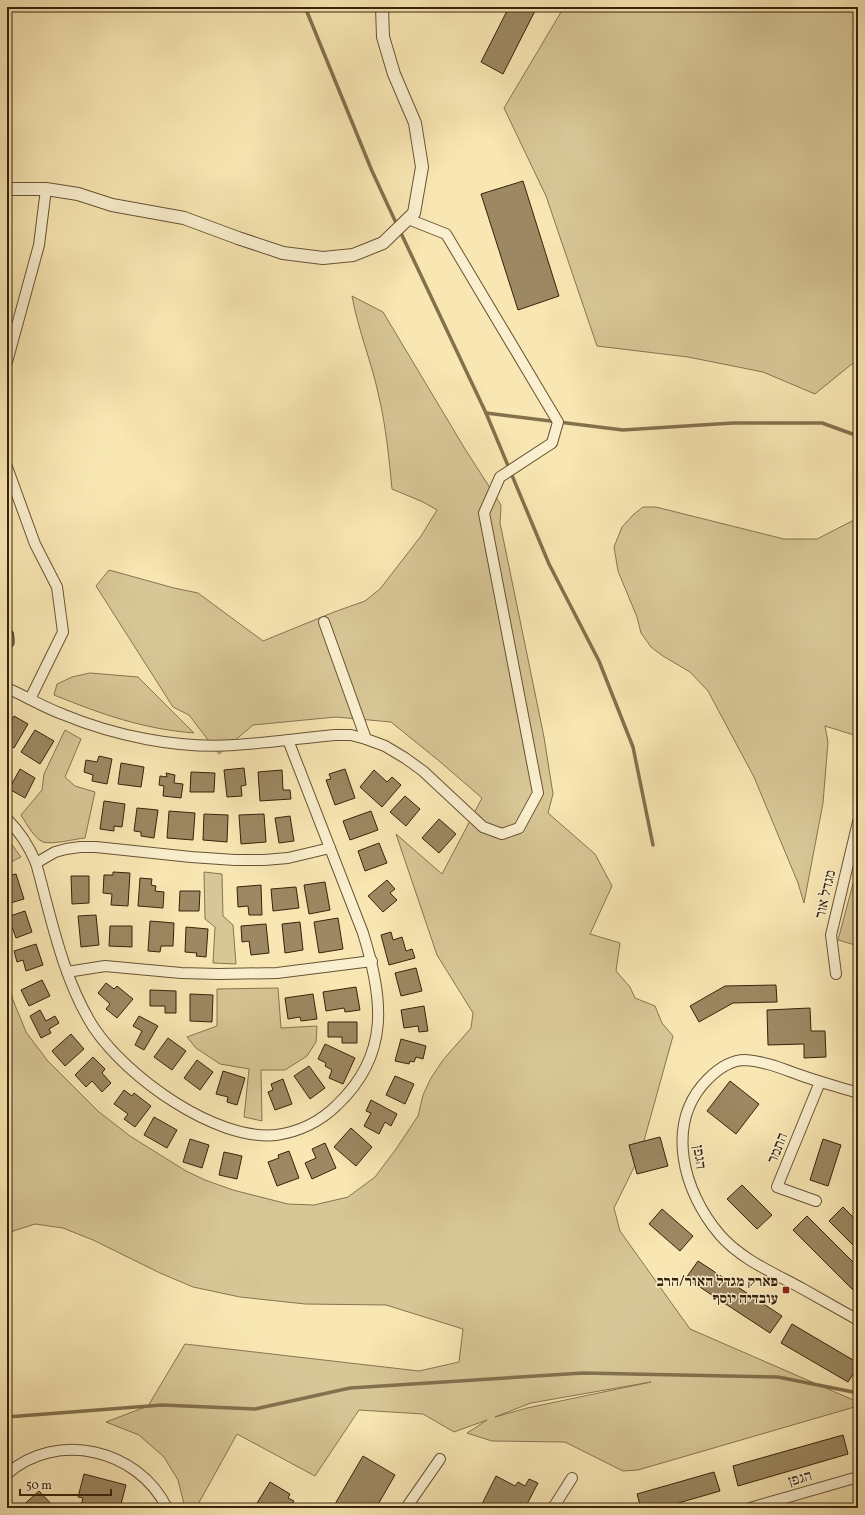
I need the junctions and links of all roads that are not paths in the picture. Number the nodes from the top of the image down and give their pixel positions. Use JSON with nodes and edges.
{"nodes":[{"id":1,"x":382,"y":7,"type":"edge"},
{"id":2,"x":7,"y":189,"type":"edge"},
{"id":3,"x":46,"y":189,"type":"junction"},
{"id":4,"x":408,"y":219,"type":"junction"},
{"id":5,"x":7,"y":362,"type":"edge"},
{"id":6,"x":7,"y":467,"type":"edge"},
{"id":7,"x":324,"y":622,"type":"dead end"},
{"id":8,"x":7,"y":688,"type":"edge"},
{"id":9,"x":30,"y":699,"type":"junction"},
{"id":10,"x":366,"y":739,"type":"junction"},
{"id":11,"x":288,"y":740,"type":"junction"},
{"id":12,"x":7,"y":819,"type":"edge"},
{"id":13,"x":858,"y":822,"type":"edge"},
{"id":14,"x":330,"y":848,"type":"junction"},
{"id":15,"x":36,"y":863,"type":"junction"},
{"id":16,"x":372,"y":961,"type":"junction"},
{"id":17,"x":67,"y":972,"type":"junction"},
{"id":18,"x":836,"y":974,"type":"dead end"},
{"id":19,"x":820,"y":1082,"type":"junction"},
{"id":20,"x":858,"y":1093,"type":"edge"},
{"id":21,"x":816,"y":1200,"type":"dead end"},
{"id":22,"x":858,"y":1320,"type":"edge"},
{"id":23,"x":440,"y":1459,"type":"dead end"},
{"id":24,"x":7,"y":1474,"type":"edge"},
{"id":25,"x":858,"y":1477,"type":"edge"},
{"id":26,"x":572,"y":1478,"type":"dead end"},
{"id":27,"x":167,"y":1508,"type":"edge"},
{"id":28,"x":406,"y":1508,"type":"edge"},
{"id":29,"x":553,"y":1508,"type":"edge"},
{"id":30,"x":750,"y":1508,"type":"edge"}],
"edges":[{"from":1,"to":4,"type":"street"},
{"from":2,"to":3,"type":"street"},
{"from":3,"to":4,"type":"street"},
{"from":3,"to":5,"type":"street"},
{"from":4,"to":10,"type":"street"},
{"from":6,"to":9,"type":"street"},
{"from":7,"to":10,"type":"street"},
{"from":8,"to":9,"type":"street"},
{"from":9,"to":11,"type":"street"},
{"from":10,"to":11,"type":"street"},
{"from":11,"to":14,"type":"street"},
{"from":12,"to":15,"type":"street"},
{"from":13,"to":18,"type":"street","name":"מגדל אור"},
{"from":14,"to":15,"type":"street"},
{"from":14,"to":16,"type":"street"},
{"from":15,"to":17,"type":"street"},
{"from":16,"to":17,"type":"street"},
{"from":16,"to":17,"type":"street"},
{"from":19,"to":20,"type":"street","name":"הגפן"},
{"from":19,"to":21,"type":"street","name":"התמר"},
{"from":19,"to":22,"type":"street","name":"הגפן"},
{"from":23,"to":28,"type":"street"},
{"from":24,"to":27,"type":"street"},
{"from":25,"to":30,"type":"street","name":"הגפן"},
{"from":26,"to":29,"type":"street"}]}
